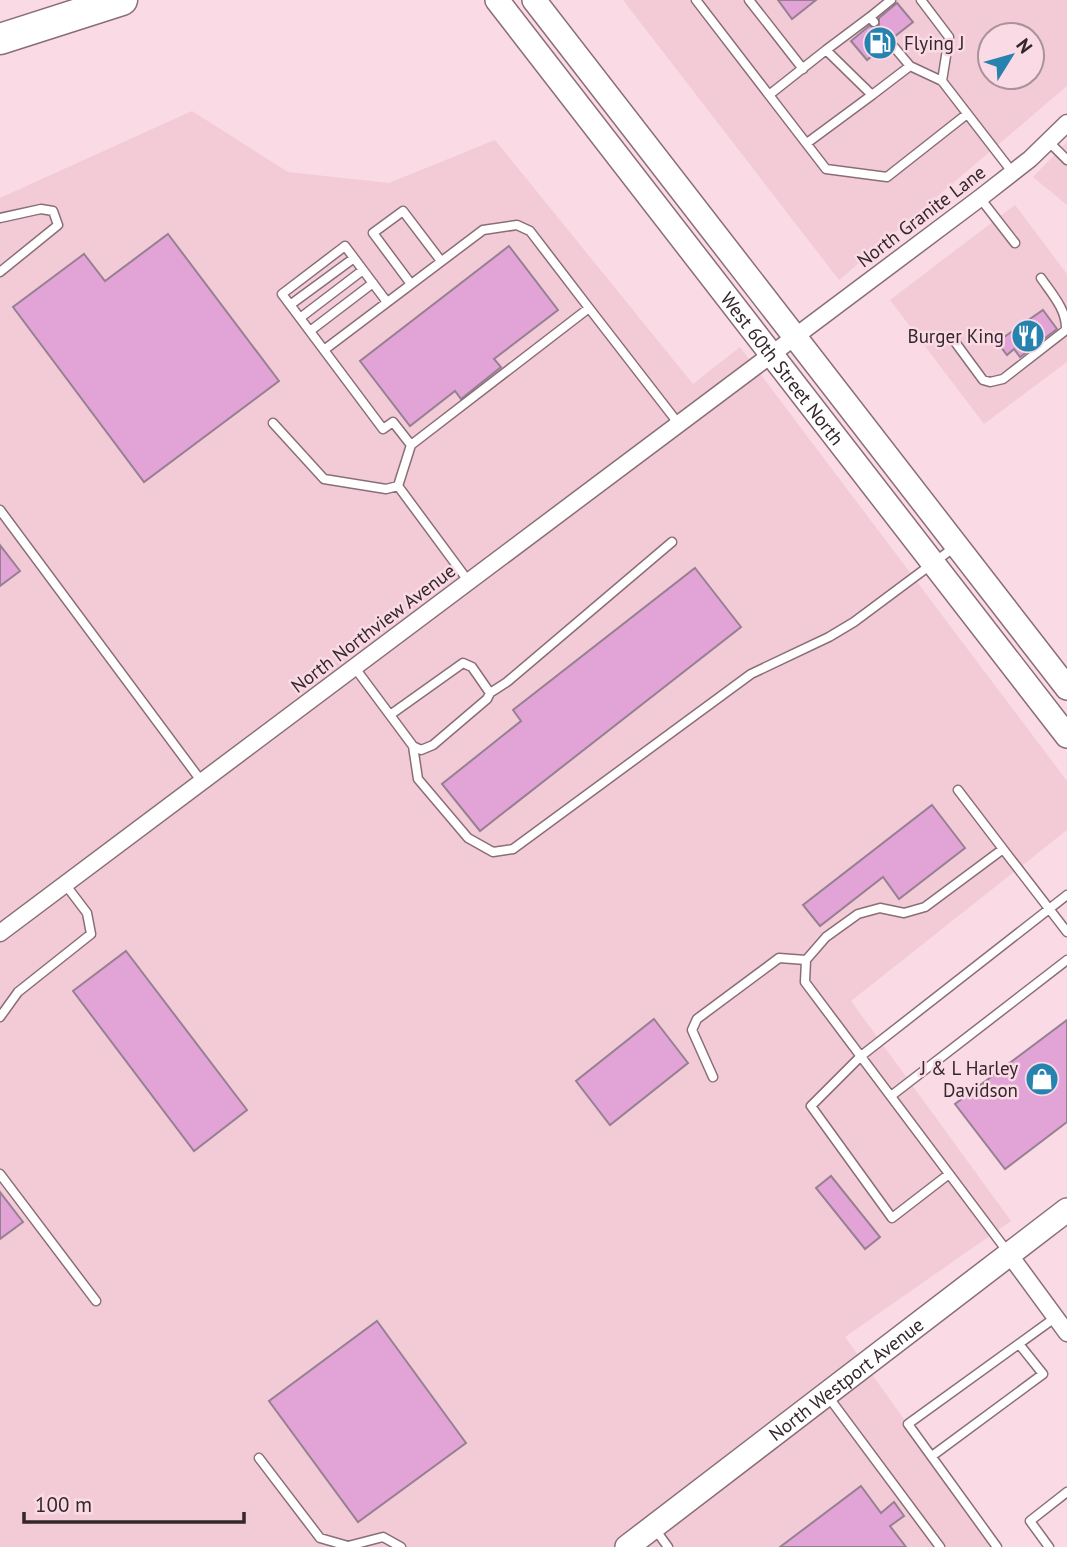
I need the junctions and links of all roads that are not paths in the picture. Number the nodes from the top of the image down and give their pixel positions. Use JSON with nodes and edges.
{"nodes":[{"id":1,"x":122,"y":0,"type":"edge"},
{"id":2,"x":497,"y":0,"type":"edge"},
{"id":3,"x":534,"y":0,"type":"edge"},
{"id":4,"x":695,"y":0,"type":"edge"},
{"id":5,"x":749,"y":0,"type":"edge"},
{"id":6,"x":891,"y":0,"type":"edge"},
{"id":7,"x":920,"y":0,"type":"edge"},
{"id":8,"x":0,"y":39,"type":"edge"},
{"id":9,"x":889,"y":41,"type":"dead end"},
{"id":10,"x":826,"y":50,"type":"junction"},
{"id":11,"x":909,"y":66,"type":"junction"},
{"id":12,"x":803,"y":69,"type":"junction"},
{"id":13,"x":942,"y":81,"type":"junction"},
{"id":14,"x":872,"y":94,"type":"junction"},
{"id":15,"x":769,"y":95,"type":"junction"},
{"id":16,"x":967,"y":114,"type":"junction"},
{"id":17,"x":1067,"y":122,"type":"edge"},
{"id":18,"x":1048,"y":142,"type":"junction"},
{"id":19,"x":807,"y":143,"type":"junction"},
{"id":20,"x":1067,"y":160,"type":"edge"},
{"id":21,"x":1013,"y":173,"type":"junction"},
{"id":22,"x":980,"y":198,"type":"junction"},
{"id":23,"x":0,"y":218,"type":"edge"},
{"id":24,"x":1015,"y":243,"type":"dead end"},
{"id":25,"x":354,"y":258,"type":"junction"},
{"id":26,"x":441,"y":261,"type":"junction"},
{"id":27,"x":363,"y":270,"type":"junction"},
{"id":28,"x":0,"y":272,"type":"edge"},
{"id":29,"x":1041,"y":278,"type":"dead end"},
{"id":30,"x":373,"y":283,"type":"junction"},
{"id":31,"x":411,"y":284,"type":"junction"},
{"id":32,"x":387,"y":302,"type":"junction"},
{"id":33,"x":290,"y":306,"type":"junction"},
{"id":34,"x":589,"y":308,"type":"junction"},
{"id":35,"x":300,"y":318,"type":"junction"},
{"id":36,"x":310,"y":331,"type":"junction"},
{"id":37,"x":795,"y":338,"type":"junction"},
{"id":38,"x":955,"y":342,"type":"dead end"},
{"id":39,"x":324,"y":350,"type":"junction"},
{"id":40,"x":771,"y":356,"type":"junction"},
{"id":41,"x":273,"y":423,"type":"dead end"},
{"id":42,"x":678,"y":424,"type":"junction"},
{"id":43,"x":411,"y":445,"type":"junction"},
{"id":44,"x":398,"y":486,"type":"junction"},
{"id":45,"x":0,"y":510,"type":"edge"},
{"id":46,"x":672,"y":542,"type":"dead end"},
{"id":47,"x":956,"y":545,"type":"junction"},
{"id":48,"x":933,"y":563,"type":"junction"},
{"id":49,"x":469,"y":582,"type":"junction"},
{"id":50,"x":355,"y":668,"type":"junction"},
{"id":51,"x":1067,"y":688,"type":"edge"},
{"id":52,"x":490,"y":693,"type":"junction"},
{"id":53,"x":390,"y":715,"type":"junction"},
{"id":54,"x":1067,"y":736,"type":"edge"},
{"id":55,"x":412,"y":746,"type":"junction"},
{"id":56,"x":202,"y":782,"type":"junction"},
{"id":57,"x":958,"y":790,"type":"dead end"},
{"id":58,"x":1003,"y":849,"type":"junction"},
{"id":59,"x":65,"y":884,"type":"junction"},
{"id":60,"x":1067,"y":895,"type":"edge"},
{"id":61,"x":1049,"y":909,"type":"junction"},
{"id":62,"x":1067,"y":932,"type":"edge"},
{"id":63,"x":0,"y":933,"type":"edge"},
{"id":64,"x":806,"y":960,"type":"junction"},
{"id":65,"x":1067,"y":960,"type":"edge"},
{"id":66,"x":0,"y":1017,"type":"edge"},
{"id":67,"x":861,"y":1056,"type":"junction"},
{"id":68,"x":713,"y":1077,"type":"dead end"},
{"id":69,"x":891,"y":1096,"type":"junction"},
{"id":70,"x":0,"y":1174,"type":"edge"},
{"id":71,"x":949,"y":1174,"type":"junction"},
{"id":72,"x":1067,"y":1210,"type":"edge"},
{"id":73,"x":1009,"y":1254,"type":"junction"},
{"id":74,"x":96,"y":1301,"type":"dead end"},
{"id":75,"x":1056,"y":1317,"type":"junction"},
{"id":76,"x":1067,"y":1333,"type":"edge"},
{"id":77,"x":1018,"y":1344,"type":"junction"},
{"id":78,"x":826,"y":1394,"type":"junction"},
{"id":79,"x":932,"y":1456,"type":"junction"},
{"id":80,"x":259,"y":1458,"type":"dead end"},
{"id":81,"x":1067,"y":1492,"type":"edge"},
{"id":82,"x":653,"y":1527,"type":"junction"},
{"id":83,"x":401,"y":1547,"type":"edge"},
{"id":84,"x":627,"y":1547,"type":"edge"},
{"id":85,"x":668,"y":1547,"type":"edge"},
{"id":86,"x":940,"y":1547,"type":"edge"},
{"id":87,"x":997,"y":1547,"type":"edge"},
{"id":88,"x":1049,"y":1547,"type":"edge"}],
"edges":[{"from":1,"to":8,"type":"highway"},
{"from":2,"to":40,"type":"main road","name":"West 60th Street North"},
{"from":3,"to":37,"type":"main road","name":"West 60th Street North"},
{"from":4,"to":15,"type":"lane"},
{"from":5,"to":12,"type":"lane"},
{"from":6,"to":10,"type":"lane"},
{"from":7,"to":13,"type":"lane"},
{"from":9,"to":11,"type":"lane"},
{"from":10,"to":12,"type":"lane"},
{"from":10,"to":14,"type":"lane"},
{"from":11,"to":13,"type":"lane"},
{"from":11,"to":14,"type":"lane"},
{"from":12,"to":15,"type":"lane"},
{"from":13,"to":16,"type":"lane"},
{"from":14,"to":19,"type":"lane"},
{"from":15,"to":19,"type":"lane"},
{"from":16,"to":19,"type":"lane"},
{"from":16,"to":21,"type":"lane"},
{"from":17,"to":18,"type":"street","name":"North Granite Lane"},
{"from":18,"to":20,"type":"lane"},
{"from":18,"to":21,"type":"street","name":"North Granite Lane"},
{"from":21,"to":22,"type":"street","name":"North Granite Lane"},
{"from":22,"to":24,"type":"lane"},
{"from":22,"to":37,"type":"street","name":"North Granite Lane"},
{"from":23,"to":28,"type":"lane"},
{"from":25,"to":27,"type":"lane"},
{"from":25,"to":33,"type":"lane"},
{"from":25,"to":33,"type":"lane"},
{"from":26,"to":31,"type":"lane"},
{"from":26,"to":31,"type":"lane"},
{"from":26,"to":34,"type":"lane"},
{"from":27,"to":30,"type":"lane"},
{"from":27,"to":35,"type":"lane"},
{"from":29,"to":38,"type":"lane"},
{"from":30,"to":32,"type":"lane"},
{"from":30,"to":36,"type":"lane"},
{"from":31,"to":32,"type":"lane"},
{"from":32,"to":39,"type":"lane"},
{"from":33,"to":35,"type":"lane"},
{"from":34,"to":42,"type":"lane"},
{"from":34,"to":43,"type":"lane"},
{"from":35,"to":36,"type":"lane"},
{"from":36,"to":39,"type":"lane"},
{"from":37,"to":40,"type":"street","name":"North Granite Lane"},
{"from":37,"to":47,"type":"main road","name":"West 60th Street North"},
{"from":39,"to":43,"type":"lane"},
{"from":40,"to":42,"type":"street","name":"North Northview Avenue"},
{"from":40,"to":48,"type":"main road","name":"West 60th Street North"},
{"from":41,"to":44,"type":"lane"},
{"from":42,"to":49,"type":"street","name":"North Northview Avenue"},
{"from":43,"to":44,"type":"lane"},
{"from":44,"to":49,"type":"lane"},
{"from":45,"to":56,"type":"lane"},
{"from":46,"to":52,"type":"lane"},
{"from":47,"to":48,"type":"lane"},
{"from":47,"to":51,"type":"main road","name":"West 60th Street North"},
{"from":48,"to":54,"type":"main road","name":"West 60th Street North"},
{"from":48,"to":55,"type":"lane"},
{"from":49,"to":50,"type":"street","name":"North Northview Avenue"},
{"from":50,"to":53,"type":"lane"},
{"from":50,"to":56,"type":"street","name":"North Northview Avenue"},
{"from":52,"to":53,"type":"lane"},
{"from":52,"to":55,"type":"lane"},
{"from":53,"to":55,"type":"lane"},
{"from":56,"to":59,"type":"street","name":"North Northview Avenue"},
{"from":57,"to":58,"type":"lane"},
{"from":58,"to":61,"type":"lane"},
{"from":58,"to":64,"type":"lane"},
{"from":59,"to":63,"type":"street","name":"North Northview Avenue"},
{"from":59,"to":66,"type":"lane"},
{"from":60,"to":61,"type":"lane"},
{"from":61,"to":62,"type":"lane"},
{"from":61,"to":67,"type":"lane"},
{"from":64,"to":67,"type":"lane"},
{"from":64,"to":68,"type":"lane"},
{"from":65,"to":69,"type":"lane"},
{"from":67,"to":69,"type":"lane"},
{"from":67,"to":71,"type":"lane"},
{"from":69,"to":71,"type":"lane"},
{"from":70,"to":74,"type":"lane"},
{"from":71,"to":73,"type":"lane"},
{"from":72,"to":73,"type":"main road","name":"North Westport Avenue"},
{"from":73,"to":75,"type":"street"},
{"from":73,"to":78,"type":"main road","name":"North Westport Avenue"},
{"from":75,"to":76,"type":"street"},
{"from":75,"to":77,"type":"lane"},
{"from":77,"to":79,"type":"lane"},
{"from":77,"to":79,"type":"lane"},
{"from":78,"to":82,"type":"main road","name":"North Westport Avenue"},
{"from":78,"to":86,"type":"lane"},
{"from":79,"to":87,"type":"lane"},
{"from":80,"to":83,"type":"lane"},
{"from":81,"to":88,"type":"lane"},
{"from":82,"to":84,"type":"main road","name":"North Westport Avenue"},
{"from":82,"to":85,"type":"lane"}]}
